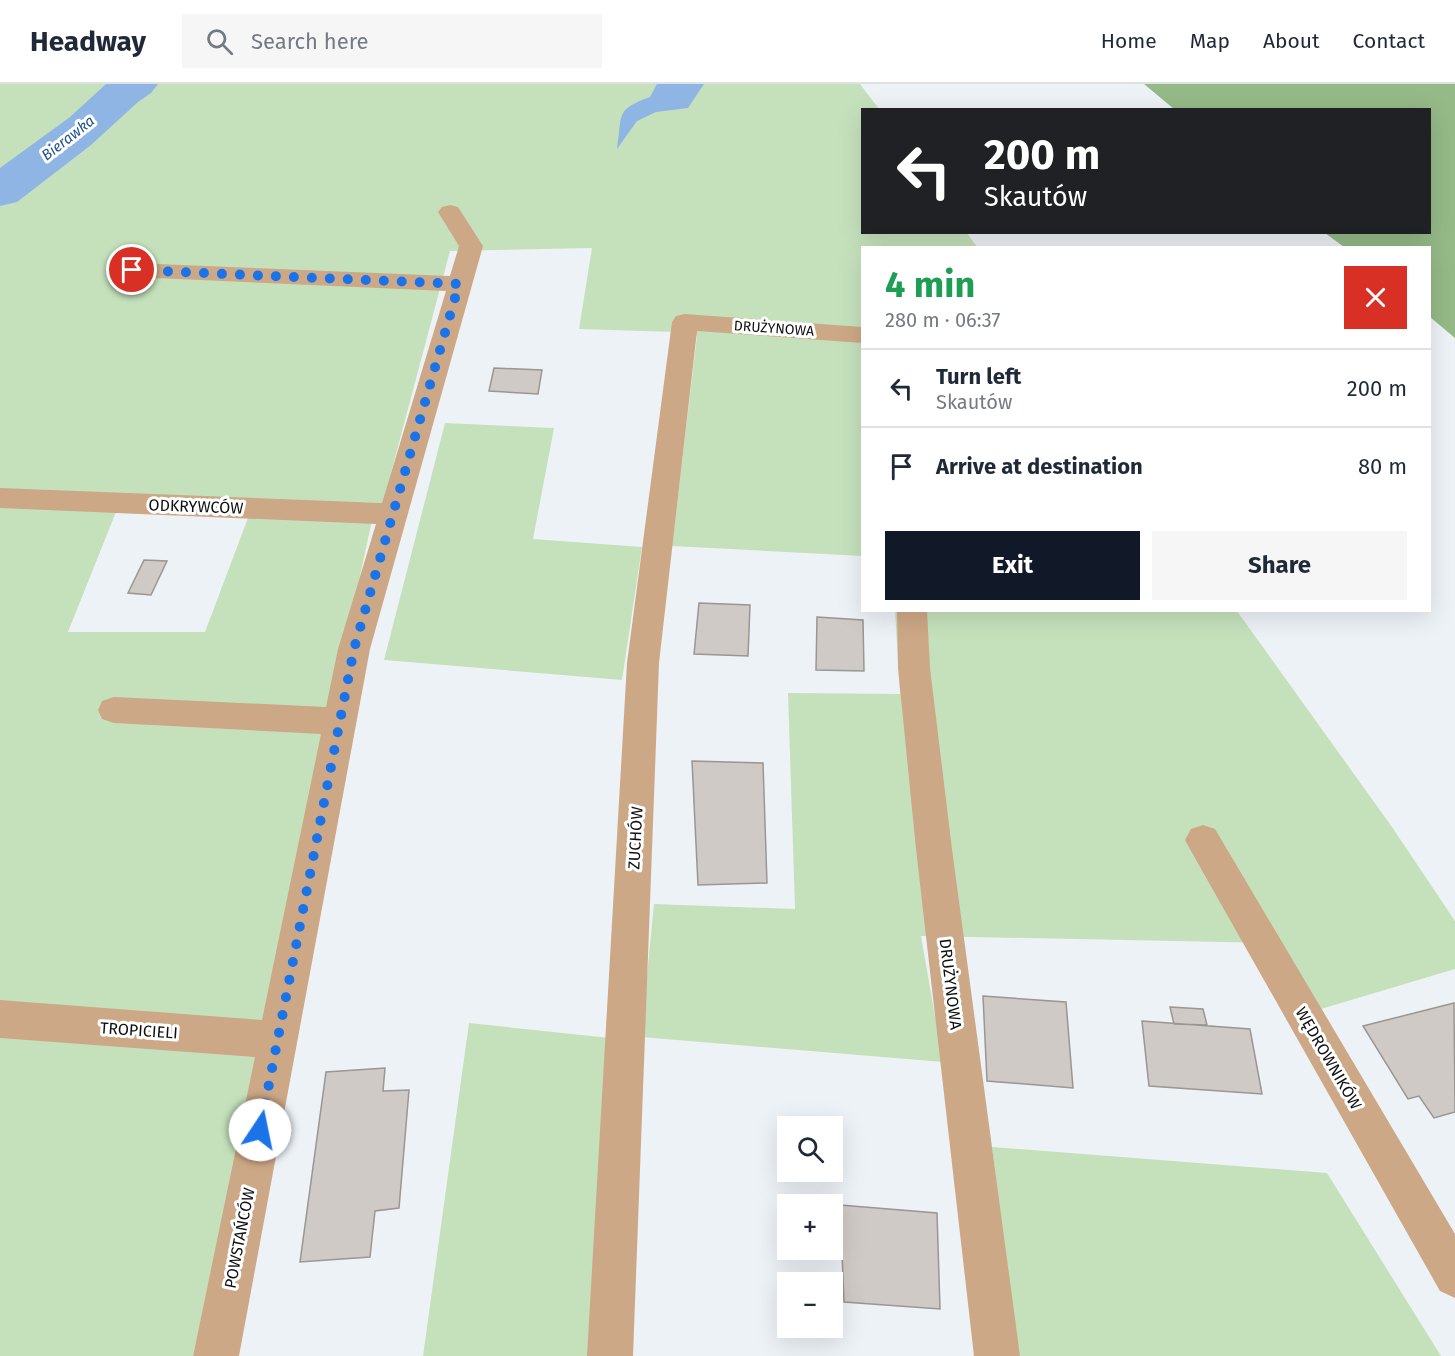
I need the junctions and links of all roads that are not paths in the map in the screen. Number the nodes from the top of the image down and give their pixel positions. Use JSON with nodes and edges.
{"nodes":[{"id":1,"x":450,"y":212,"type":"dead end"},
{"id":2,"x":132,"y":270,"type":"dead end"},
{"id":3,"x":459,"y":284,"type":"junction"},
{"id":4,"x":685,"y":322,"type":"joint"},
{"id":5,"x":861,"y":335,"type":"edge"},
{"id":6,"x":0,"y":498,"type":"edge"},
{"id":7,"x":393,"y":514,"type":"junction"},
{"id":8,"x":912,"y":612,"type":"edge"},
{"id":9,"x":114,"y":710,"type":"dead end"},
{"id":10,"x":340,"y":721,"type":"junction"},
{"id":11,"x":1203,"y":840,"type":"dead end"},
{"id":12,"x":0,"y":1019,"type":"edge"},
{"id":13,"x":277,"y":1040,"type":"junction"},
{"id":14,"x":1455,"y":1276,"type":"edge"},
{"id":15,"x":216,"y":1356,"type":"edge"},
{"id":16,"x":610,"y":1356,"type":"edge"},
{"id":17,"x":997,"y":1356,"type":"edge"}],
"edges":[{"from":1,"to":3,"type":"street","name":"POWSTAŃCÓW"},
{"from":2,"to":3,"type":"street"},
{"from":3,"to":7,"type":"street","name":"POWSTAŃCÓW"},
{"from":4,"to":5,"type":"street","name":"DRUŻYNOWA"},
{"from":4,"to":16,"type":"street","name":"ZUCHÓW"},
{"from":6,"to":7,"type":"street","name":"ODKRYWCÓW"},
{"from":7,"to":10,"type":"street","name":"POWSTAŃCÓW"},
{"from":8,"to":17,"type":"street","name":"DRUŻYNOWA"},
{"from":9,"to":10,"type":"street"},
{"from":10,"to":13,"type":"street","name":"POWSTAŃCÓW"},
{"from":11,"to":14,"type":"street","name":"WĘDROWNIKÓW"},
{"from":12,"to":13,"type":"street","name":"TROPICIELI"},
{"from":13,"to":15,"type":"street","name":"POWSTAŃCÓW"}]}
